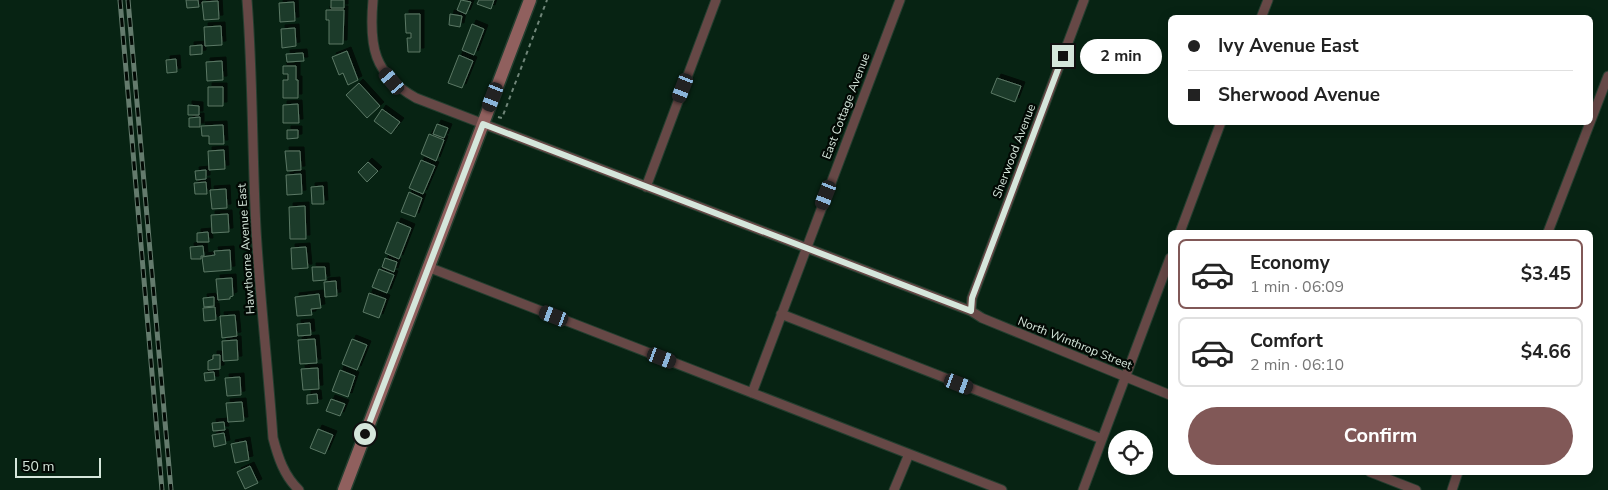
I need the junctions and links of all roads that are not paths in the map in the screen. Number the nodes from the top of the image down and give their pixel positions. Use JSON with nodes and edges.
{"nodes":[{"id":1,"x":247,"y":0,"type":"edge"},
{"id":2,"x":372,"y":0,"type":"edge"},
{"id":3,"x":530,"y":0,"type":"edge"},
{"id":4,"x":716,"y":0,"type":"edge"},
{"id":5,"x":900,"y":0,"type":"edge"},
{"id":6,"x":1084,"y":0,"type":"edge"},
{"id":7,"x":1268,"y":0,"type":"edge"},
{"id":8,"x":1262,"y":15,"type":"edge"},
{"id":9,"x":1608,"y":76,"type":"edge"},
{"id":10,"x":1593,"y":115,"type":"edge"},
{"id":11,"x":483,"y":124,"type":"junction"},
{"id":12,"x":1220,"y":125,"type":"edge"},
{"id":13,"x":1589,"y":125,"type":"edge"},
{"id":14,"x":646,"y":187,"type":"junction"},
{"id":15,"x":1181,"y":230,"type":"edge"},
{"id":16,"x":1549,"y":230,"type":"edge"},
{"id":17,"x":806,"y":248,"type":"junction"},
{"id":18,"x":1168,"y":263,"type":"edge"},
{"id":19,"x":428,"y":267,"type":"junction"},
{"id":20,"x":971,"y":311,"type":"junction"},
{"id":21,"x":781,"y":314,"type":"junction"},
{"id":22,"x":1124,"y":378,"type":"junction"},
{"id":23,"x":752,"y":393,"type":"junction"},
{"id":24,"x":1168,"y":394,"type":"edge"},
{"id":25,"x":1102,"y":439,"type":"junction"},
{"id":26,"x":909,"y":454,"type":"junction"},
{"id":27,"x":1378,"y":475,"type":"edge"},
{"id":28,"x":1457,"y":475,"type":"edge"},
{"id":29,"x":299,"y":490,"type":"edge"},
{"id":30,"x":344,"y":490,"type":"edge"},
{"id":31,"x":894,"y":490,"type":"edge"},
{"id":32,"x":1002,"y":490,"type":"edge"},
{"id":33,"x":1083,"y":490,"type":"edge"},
{"id":34,"x":1416,"y":490,"type":"edge"},
{"id":35,"x":1452,"y":490,"type":"edge"}],
"edges":[{"from":1,"to":29,"type":"street","name":"Hawthorne Avenue East"},
{"from":2,"to":11,"type":"street","name":"North Winthrop Street"},
{"from":3,"to":11,"type":"street"},
{"from":4,"to":14,"type":"street"},
{"from":5,"to":17,"type":"street","name":"East Cottage Avenue"},
{"from":6,"to":20,"type":"street","name":"Sherwood Avenue"},
{"from":7,"to":8,"type":"street"},
{"from":9,"to":10,"type":"street"},
{"from":11,"to":14,"type":"street","name":"North Winthrop Street"},
{"from":11,"to":19,"type":"street"},
{"from":12,"to":15,"type":"street"},
{"from":13,"to":16,"type":"street"},
{"from":14,"to":17,"type":"street","name":"North Winthrop Street"},
{"from":17,"to":20,"type":"street","name":"North Winthrop Street"},
{"from":17,"to":21,"type":"street","name":"East Cottage Avenue"},
{"from":18,"to":22,"type":"street"},
{"from":19,"to":23,"type":"street"},
{"from":19,"to":30,"type":"street"},
{"from":20,"to":22,"type":"street","name":"North Winthrop Street"},
{"from":21,"to":23,"type":"street","name":"East Cottage Avenue"},
{"from":21,"to":25,"type":"street"},
{"from":22,"to":24,"type":"street","name":"North Winthrop Street"},
{"from":22,"to":25,"type":"street"},
{"from":23,"to":26,"type":"street"},
{"from":25,"to":33,"type":"street"},
{"from":26,"to":31,"type":"street"},
{"from":26,"to":32,"type":"street"},
{"from":27,"to":34,"type":"street"},
{"from":28,"to":35,"type":"street"}]}
